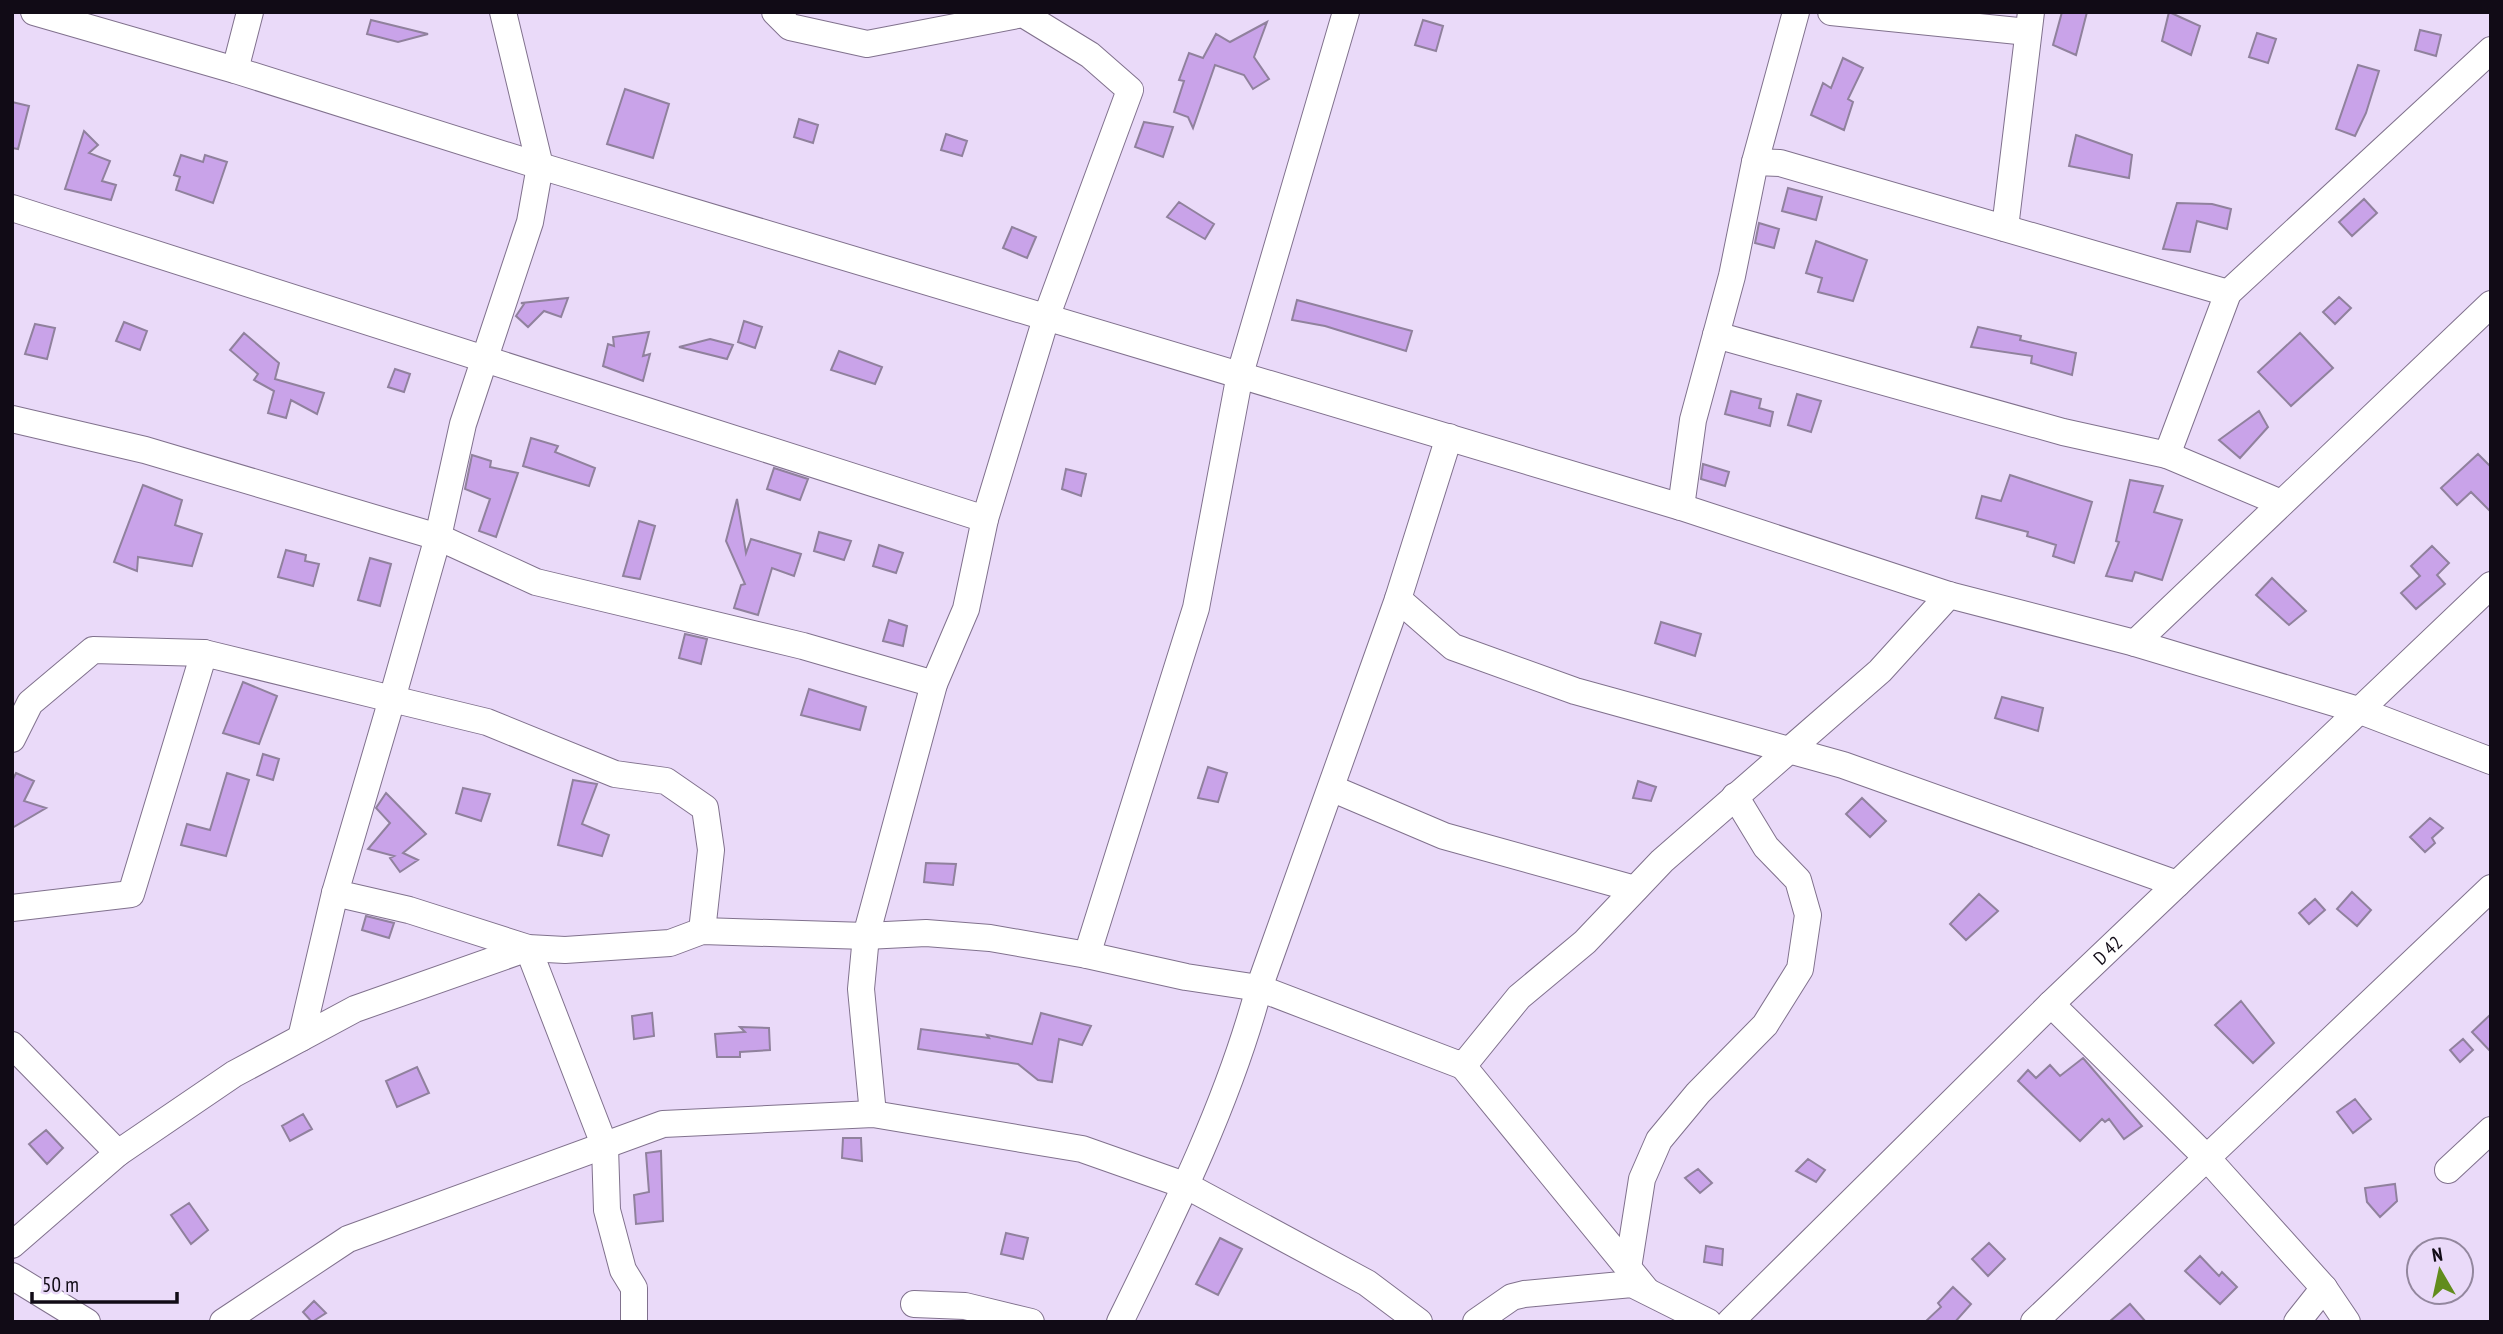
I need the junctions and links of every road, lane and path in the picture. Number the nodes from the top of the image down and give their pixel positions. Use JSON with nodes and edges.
{"nodes":[{"id":1,"x":34,"y":12,"type":"edge"},
{"id":2,"x":250,"y":12,"type":"edge"},
{"id":3,"x":503,"y":12,"type":"edge"},
{"id":4,"x":775,"y":12,"type":"edge"},
{"id":5,"x":1346,"y":12,"type":"edge"},
{"id":6,"x":1796,"y":12,"type":"edge"},
{"id":7,"x":1830,"y":12,"type":"edge"},
{"id":8,"x":2029,"y":22,"type":"edge"},
{"id":9,"x":2491,"y":50,"type":"edge"},
{"id":10,"x":234,"y":70,"type":"junction"},
{"id":11,"x":1755,"y":162,"type":"junction"},
{"id":12,"x":540,"y":166,"type":"junction"},
{"id":13,"x":12,"y":208,"type":"edge"},
{"id":14,"x":2005,"y":228,"type":"junction"},
{"id":15,"x":2228,"y":293,"type":"junction"},
{"id":16,"x":2491,"y":304,"type":"edge"},
{"id":17,"x":1048,"y":315,"type":"junction"},
{"id":18,"x":1716,"y":335,"type":"junction"},
{"id":19,"x":485,"y":361,"type":"junction"},
{"id":20,"x":1240,"y":374,"type":"junction"},
{"id":21,"x":12,"y":419,"type":"edge"},
{"id":22,"x":1449,"y":437,"type":"junction"},
{"id":23,"x":2167,"y":455,"type":"junction"},
{"id":24,"x":2281,"y":503,"type":"junction"},
{"id":25,"x":1681,"y":507,"type":"junction"},
{"id":26,"x":985,"y":519,"type":"junction"},
{"id":27,"x":438,"y":537,"type":"junction"},
{"id":28,"x":2491,"y":585,"type":"edge"},
{"id":29,"x":1949,"y":595,"type":"junction"},
{"id":30,"x":1398,"y":599,"type":"junction"},
{"id":31,"x":2135,"y":643,"type":"junction"},
{"id":32,"x":204,"y":653,"type":"junction"},
{"id":33,"x":934,"y":684,"type":"junction"},
{"id":34,"x":392,"y":699,"type":"junction"},
{"id":35,"x":2358,"y":710,"type":"junction"},
{"id":36,"x":12,"y":739,"type":"edge"},
{"id":37,"x":1789,"y":750,"type":"junction"},
{"id":38,"x":2491,"y":761,"type":"edge"},
{"id":39,"x":1331,"y":788,"type":"junction"},
{"id":40,"x":1735,"y":796,"type":"junction"},
{"id":41,"x":2177,"y":884,"type":"junction"},
{"id":42,"x":2491,"y":888,"type":"edge"},
{"id":43,"x":1635,"y":889,"type":"junction"},
{"id":44,"x":335,"y":893,"type":"junction"},
{"id":45,"x":12,"y":908,"type":"edge"},
{"id":46,"x":702,"y":931,"type":"junction"},
{"id":47,"x":866,"y":936,"type":"junction"},
{"id":48,"x":528,"y":948,"type":"junction"},
{"id":49,"x":1087,"y":955,"type":"junction"},
{"id":50,"x":1259,"y":988,"type":"junction"},
{"id":51,"x":2052,"y":1004,"type":"junction"},
{"id":52,"x":302,"y":1038,"type":"junction"},
{"id":53,"x":12,"y":1045,"type":"edge"},
{"id":54,"x":1462,"y":1066,"type":"junction"},
{"id":55,"x":873,"y":1114,"type":"junction"},
{"id":56,"x":2491,"y":1130,"type":"edge"},
{"id":57,"x":605,"y":1147,"type":"junction"},
{"id":58,"x":118,"y":1153,"type":"junction"},
{"id":59,"x":2207,"y":1157,"type":"junction"},
{"id":60,"x":2448,"y":1170,"type":"dead end"},
{"id":61,"x":1187,"y":1186,"type":"junction"},
{"id":62,"x":12,"y":1245,"type":"edge"},
{"id":63,"x":1628,"y":1268,"type":"junction"},
{"id":64,"x":12,"y":1276,"type":"edge"},
{"id":65,"x":2324,"y":1288,"type":"junction"},
{"id":66,"x":1647,"y":1291,"type":"junction"},
{"id":67,"x":914,"y":1304,"type":"dead end"},
{"id":68,"x":86,"y":1322,"type":"edge"},
{"id":69,"x":223,"y":1322,"type":"edge"},
{"id":70,"x":634,"y":1322,"type":"edge"},
{"id":71,"x":1031,"y":1322,"type":"edge"},
{"id":72,"x":1120,"y":1322,"type":"edge"},
{"id":73,"x":1419,"y":1322,"type":"edge"},
{"id":74,"x":1476,"y":1322,"type":"edge"},
{"id":75,"x":1708,"y":1322,"type":"edge"},
{"id":76,"x":1730,"y":1322,"type":"edge"},
{"id":77,"x":2034,"y":1322,"type":"edge"},
{"id":78,"x":2297,"y":1322,"type":"edge"},
{"id":79,"x":2347,"y":1322,"type":"edge"}],
"edges":[{"from":1,"to":10,"type":"street"},
{"from":2,"to":10,"type":"street"},
{"from":3,"to":12,"type":"street"},
{"from":4,"to":17,"type":"street"},
{"from":5,"to":20,"type":"street"},
{"from":6,"to":11,"type":"street"},
{"from":7,"to":8,"type":"street"},
{"from":8,"to":14,"type":"street"},
{"from":9,"to":15,"type":"street"},
{"from":10,"to":12,"type":"street"},
{"from":11,"to":14,"type":"street"},
{"from":11,"to":18,"type":"street"},
{"from":12,"to":17,"type":"street"},
{"from":12,"to":19,"type":"street"},
{"from":13,"to":19,"type":"street"},
{"from":14,"to":15,"type":"street"},
{"from":15,"to":23,"type":"street"},
{"from":16,"to":24,"type":"street"},
{"from":17,"to":20,"type":"street"},
{"from":17,"to":26,"type":"street"},
{"from":18,"to":23,"type":"street"},
{"from":18,"to":25,"type":"street"},
{"from":19,"to":26,"type":"street"},
{"from":19,"to":27,"type":"street"},
{"from":20,"to":22,"type":"street"},
{"from":20,"to":49,"type":"street"},
{"from":21,"to":27,"type":"street"},
{"from":22,"to":25,"type":"street"},
{"from":22,"to":30,"type":"street"},
{"from":23,"to":24,"type":"street"},
{"from":24,"to":31,"type":"street"},
{"from":25,"to":29,"type":"street"},
{"from":26,"to":33,"type":"street"},
{"from":27,"to":33,"type":"street"},
{"from":27,"to":34,"type":"street"},
{"from":28,"to":35,"type":"street","name":"D 42","number":"D 42"},
{"from":29,"to":31,"type":"street"},
{"from":29,"to":37,"type":"street"},
{"from":30,"to":37,"type":"street"},
{"from":30,"to":39,"type":"street"},
{"from":31,"to":35,"type":"street"},
{"from":32,"to":34,"type":"street"},
{"from":32,"to":36,"type":"street"},
{"from":32,"to":45,"type":"street"},
{"from":33,"to":47,"type":"street"},
{"from":34,"to":44,"type":"street"},
{"from":34,"to":46,"type":"street"},
{"from":35,"to":38,"type":"street"},
{"from":35,"to":41,"type":"street","name":"D 42","number":"D 42"},
{"from":37,"to":40,"type":"street"},
{"from":37,"to":41,"type":"street"},
{"from":39,"to":43,"type":"street"},
{"from":39,"to":50,"type":"street"},
{"from":40,"to":43,"type":"street"},
{"from":40,"to":63,"type":"street"},
{"from":41,"to":51,"type":"street","name":"D 42","number":"D 42"},
{"from":42,"to":59,"type":"street"},
{"from":43,"to":54,"type":"street"},
{"from":44,"to":48,"type":"street"},
{"from":44,"to":52,"type":"street"},
{"from":46,"to":47,"type":"street"},
{"from":46,"to":48,"type":"street"},
{"from":47,"to":49,"type":"street"},
{"from":47,"to":55,"type":"street"},
{"from":48,"to":52,"type":"street"},
{"from":48,"to":57,"type":"street"},
{"from":49,"to":50,"type":"street"},
{"from":50,"to":54,"type":"street"},
{"from":50,"to":61,"type":"street"},
{"from":51,"to":59,"type":"street"},
{"from":51,"to":76,"type":"street","name":"D 42","number":"D 42"},
{"from":52,"to":58,"type":"street"},
{"from":53,"to":58,"type":"street"},
{"from":54,"to":63,"type":"street"},
{"from":55,"to":57,"type":"street"},
{"from":55,"to":61,"type":"street"},
{"from":56,"to":60,"type":"street"},
{"from":57,"to":69,"type":"street"},
{"from":57,"to":70,"type":"street"},
{"from":58,"to":62,"type":"street"},
{"from":59,"to":65,"type":"street"},
{"from":59,"to":77,"type":"street"},
{"from":61,"to":72,"type":"street"},
{"from":61,"to":73,"type":"street"},
{"from":63,"to":66,"type":"street"},
{"from":64,"to":68,"type":"street"},
{"from":65,"to":78,"type":"street"},
{"from":65,"to":79,"type":"street"},
{"from":66,"to":74,"type":"street"},
{"from":66,"to":75,"type":"street"},
{"from":67,"to":71,"type":"street"}]}
